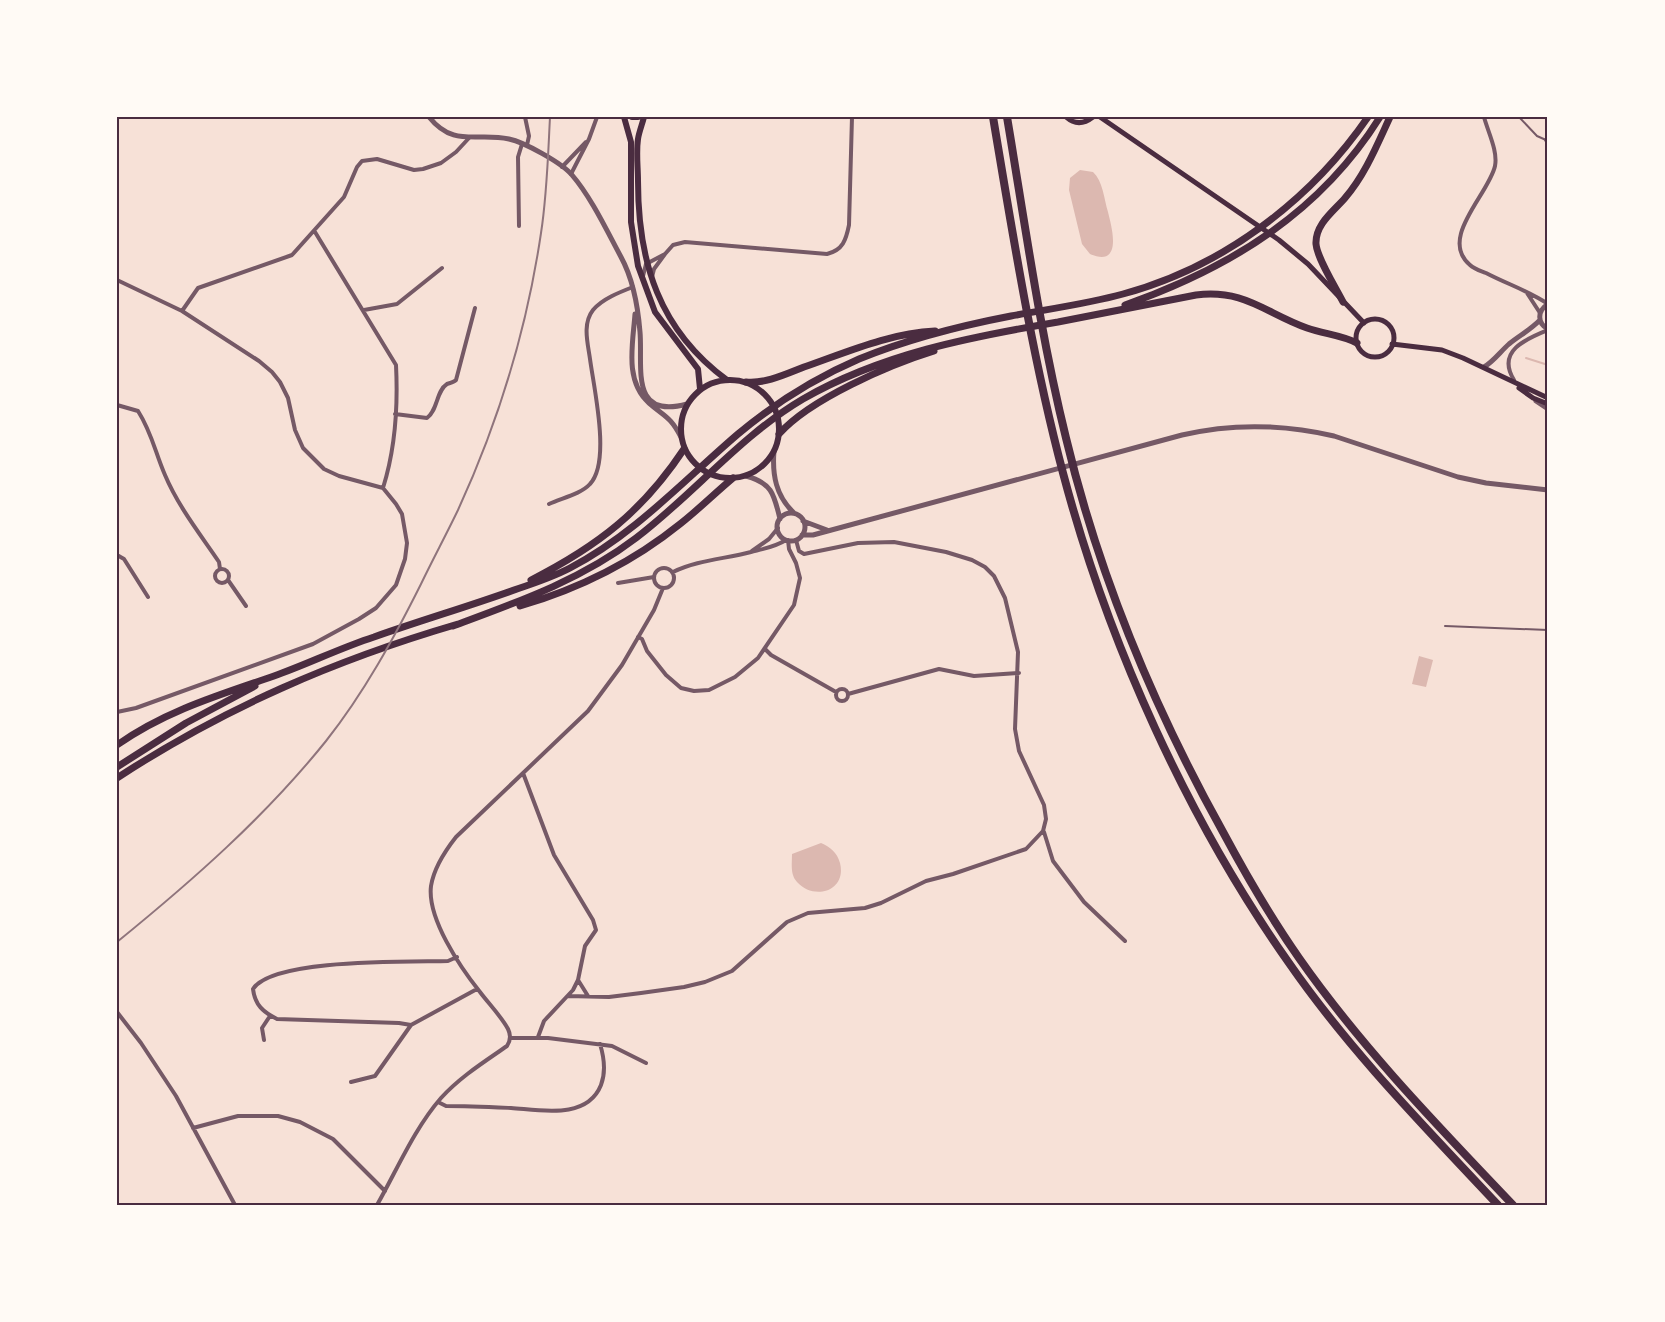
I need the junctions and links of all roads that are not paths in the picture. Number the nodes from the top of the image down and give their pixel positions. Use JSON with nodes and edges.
{"nodes":[{"id":1,"x":429,"y":117,"type":"edge"},
{"id":2,"x":525,"y":117,"type":"edge"},
{"id":3,"x":597,"y":117,"type":"edge"},
{"id":4,"x":624,"y":117,"type":"edge"},
{"id":5,"x":632,"y":117,"type":"edge"},
{"id":6,"x":638,"y":117,"type":"edge"},
{"id":7,"x":644,"y":117,"type":"edge"},
{"id":8,"x":852,"y":117,"type":"edge"},
{"id":9,"x":993,"y":117,"type":"edge"},
{"id":10,"x":1066,"y":117,"type":"edge"},
{"id":11,"x":1093,"y":117,"type":"edge"},
{"id":12,"x":1100,"y":117,"type":"edge"},
{"id":13,"x":1368,"y":117,"type":"edge"},
{"id":14,"x":1380,"y":117,"type":"edge"},
{"id":15,"x":1389,"y":117,"type":"edge"},
{"id":16,"x":1484,"y":117,"type":"edge"},
{"id":17,"x":1519,"y":117,"type":"edge"},
{"id":18,"x":1008,"y":119,"type":"edge"},
{"id":19,"x":469,"y":138,"type":"junction"},
{"id":20,"x":589,"y":140,"type":"junction"},
{"id":21,"x":1547,"y":140,"type":"edge"},
{"id":22,"x":524,"y":145,"type":"junction"},
{"id":23,"x":562,"y":167,"type":"junction"},
{"id":24,"x":571,"y":174,"type":"junction"},
{"id":25,"x":519,"y":226,"type":"dead end"},
{"id":26,"x":315,"y":232,"type":"junction"},
{"id":27,"x":665,"y":254,"type":"junction"},
{"id":28,"x":646,"y":264,"type":"junction"},
{"id":29,"x":442,"y":268,"type":"dead end"},
{"id":30,"x":117,"y":280,"type":"edge"},
{"id":31,"x":652,"y":281,"type":"junction"},
{"id":32,"x":633,"y":287,"type":"junction"},
{"id":33,"x":645,"y":287,"type":"junction"},
{"id":34,"x":1526,"y":292,"type":"junction"},
{"id":35,"x":1343,"y":302,"type":"junction"},
{"id":36,"x":636,"y":303,"type":"junction"},
{"id":37,"x":1548,"y":304,"type":"edge"},
{"id":38,"x":475,"y":308,"type":"dead end"},
{"id":39,"x":364,"y":310,"type":"junction"},
{"id":40,"x":182,"y":311,"type":"junction"},
{"id":41,"x":1106,"y":311,"type":"junction"},
{"id":42,"x":1540,"y":317,"type":"junction"},
{"id":43,"x":1364,"y":323,"type":"junction"},
{"id":44,"x":944,"y":330,"type":"junction"},
{"id":45,"x":1548,"y":330,"type":"edge"},
{"id":46,"x":987,"y":334,"type":"junction"},
{"id":47,"x":1356,"y":343,"type":"junction"},
{"id":48,"x":1392,"y":344,"type":"junction"},
{"id":49,"x":1484,"y":367,"type":"junction"},
{"id":50,"x":728,"y":380,"type":"junction"},
{"id":51,"x":1508,"y":380,"type":"junction"},
{"id":52,"x":746,"y":382,"type":"junction"},
{"id":53,"x":1519,"y":386,"type":"junction"},
{"id":54,"x":700,"y":389,"type":"junction"},
{"id":55,"x":1533,"y":398,"type":"junction"},
{"id":56,"x":1548,"y":398,"type":"edge"},
{"id":57,"x":687,"y":404,"type":"junction"},
{"id":58,"x":1548,"y":404,"type":"edge"},
{"id":59,"x":117,"y":405,"type":"edge"},
{"id":60,"x":1548,"y":409,"type":"edge"},
{"id":61,"x":395,"y":414,"type":"junction"},
{"id":62,"x":779,"y":434,"type":"junction"},
{"id":63,"x":681,"y":437,"type":"junction"},
{"id":64,"x":684,"y":449,"type":"junction"},
{"id":65,"x":774,"y":451,"type":"junction"},
{"id":66,"x":746,"y":476,"type":"junction"},
{"id":67,"x":733,"y":478,"type":"junction"},
{"id":68,"x":383,"y":488,"type":"junction"},
{"id":69,"x":1548,"y":490,"type":"edge"},
{"id":70,"x":549,"y":504,"type":"dead end"},
{"id":71,"x":795,"y":514,"type":"junction"},
{"id":72,"x":780,"y":519,"type":"junction"},
{"id":73,"x":803,"y":521,"type":"junction"},
{"id":74,"x":778,"y":528,"type":"junction"},
{"id":75,"x":828,"y":530,"type":"junction"},
{"id":76,"x":802,"y":535,"type":"junction"},
{"id":77,"x":787,"y":540,"type":"junction"},
{"id":78,"x":796,"y":540,"type":"junction"},
{"id":79,"x":751,"y":552,"type":"junction"},
{"id":80,"x":117,"y":555,"type":"edge"},
{"id":81,"x":220,"y":568,"type":"junction"},
{"id":82,"x":673,"y":572,"type":"junction"},
{"id":83,"x":654,"y":577,"type":"junction"},
{"id":84,"x":228,"y":580,"type":"junction"},
{"id":85,"x":618,"y":583,"type":"dead end"},
{"id":86,"x":663,"y":588,"type":"junction"},
{"id":87,"x":505,"y":593,"type":"junction"},
{"id":88,"x":148,"y":597,"type":"dead end"},
{"id":89,"x":246,"y":606,"type":"dead end"},
{"id":90,"x":453,"y":626,"type":"junction"},
{"id":91,"x":1445,"y":626,"type":"dead end"},
{"id":92,"x":1548,"y":630,"type":"edge"},
{"id":93,"x":638,"y":637,"type":"junction"},
{"id":94,"x":765,"y":649,"type":"junction"},
{"id":95,"x":1018,"y":673,"type":"junction"},
{"id":96,"x":278,"y":674,"type":"junction"},
{"id":97,"x":836,"y":692,"type":"junction"},
{"id":98,"x":848,"y":694,"type":"junction"},
{"id":99,"x":117,"y":712,"type":"edge"},
{"id":100,"x":117,"y":745,"type":"edge"},
{"id":101,"x":117,"y":767,"type":"edge"},
{"id":102,"x":523,"y":773,"type":"junction"},
{"id":103,"x":117,"y":778,"type":"edge"},
{"id":104,"x":1043,"y":831,"type":"junction"},
{"id":105,"x":1125,"y":941,"type":"dead end"},
{"id":106,"x":457,"y":957,"type":"junction"},
{"id":107,"x":578,"y":980,"type":"junction"},
{"id":108,"x":477,"y":989,"type":"junction"},
{"id":109,"x":568,"y":996,"type":"junction"},
{"id":110,"x":588,"y":996,"type":"junction"},
{"id":111,"x":117,"y":1012,"type":"edge"},
{"id":112,"x":270,"y":1016,"type":"junction"},
{"id":113,"x":411,"y":1025,"type":"junction"},
{"id":114,"x":538,"y":1037,"type":"junction"},
{"id":115,"x":510,"y":1038,"type":"junction"},
{"id":116,"x":264,"y":1040,"type":"dead end"},
{"id":117,"x":600,"y":1044,"type":"junction"},
{"id":118,"x":646,"y":1063,"type":"dead end"},
{"id":119,"x":351,"y":1082,"type":"dead end"},
{"id":120,"x":438,"y":1102,"type":"junction"},
{"id":121,"x":193,"y":1128,"type":"junction"},
{"id":122,"x":385,"y":1191,"type":"junction"},
{"id":123,"x":235,"y":1205,"type":"edge"},
{"id":124,"x":377,"y":1205,"type":"edge"},
{"id":125,"x":1498,"y":1205,"type":"edge"},
{"id":126,"x":1513,"y":1205,"type":"edge"}],
"edges":[{"from":1,"to":19,"type":"street"},
{"from":2,"to":22,"type":"street"},
{"from":3,"to":20,"type":"street"},
{"from":4,"to":33,"type":"main road"},
{"from":5,"to":6,"type":"main road"},
{"from":7,"to":28,"type":"main road"},
{"from":8,"to":27,"type":"street"},
{"from":9,"to":125,"type":"highway"},
{"from":10,"to":11,"type":"main road"},
{"from":12,"to":35,"type":"main road"},
{"from":13,"to":44,"type":"highway"},
{"from":14,"to":41,"type":"highway"},
{"from":15,"to":35,"type":"highway"},
{"from":16,"to":34,"type":"street"},
{"from":17,"to":21,"type":"lane"},
{"from":18,"to":126,"type":"highway"},
{"from":19,"to":22,"type":"street"},
{"from":19,"to":26,"type":"street"},
{"from":20,"to":23,"type":"street"},
{"from":20,"to":24,"type":"street"},
{"from":22,"to":23,"type":"street"},
{"from":22,"to":25,"type":"street"},
{"from":23,"to":24,"type":"street"},
{"from":24,"to":32,"type":"street"},
{"from":26,"to":39,"type":"street"},
{"from":26,"to":40,"type":"street"},
{"from":27,"to":28,"type":"street"},
{"from":27,"to":31,"type":"street"},
{"from":28,"to":31,"type":"main road"},
{"from":28,"to":33,"type":"street"},
{"from":29,"to":39,"type":"street"},
{"from":30,"to":40,"type":"street"},
{"from":31,"to":50,"type":"main road"},
{"from":32,"to":36,"type":"street"},
{"from":32,"to":70,"type":"street"},
{"from":33,"to":54,"type":"main road"},
{"from":34,"to":37,"type":"street"},
{"from":34,"to":42,"type":"street"},
{"from":35,"to":43,"type":"main road"},
{"from":36,"to":57,"type":"street"},
{"from":36,"to":63,"type":"street"},
{"from":37,"to":42,"type":"street"},
{"from":38,"to":61,"type":"street"},
{"from":39,"to":61,"type":"street"},
{"from":40,"to":68,"type":"street"},
{"from":41,"to":46,"type":"highway"},
{"from":41,"to":47,"type":"highway"},
{"from":42,"to":45,"type":"street"},
{"from":42,"to":49,"type":"street"},
{"from":43,"to":47,"type":"main road"},
{"from":43,"to":48,"type":"main road"},
{"from":44,"to":52,"type":"highway"},
{"from":44,"to":87,"type":"highway"},
{"from":45,"to":53,"type":"street"},
{"from":46,"to":62,"type":"highway"},
{"from":46,"to":90,"type":"highway"},
{"from":47,"to":48,"type":"main road"},
{"from":48,"to":49,"type":"main road"},
{"from":49,"to":51,"type":"main road"},
{"from":50,"to":52,"type":"main road"},
{"from":50,"to":54,"type":"main road"},
{"from":51,"to":53,"type":"main road"},
{"from":51,"to":55,"type":"main road"},
{"from":52,"to":62,"type":"main road"},
{"from":53,"to":56,"type":"main road"},
{"from":54,"to":57,"type":"main road"},
{"from":55,"to":58,"type":"main road"},
{"from":55,"to":60,"type":"street"},
{"from":57,"to":63,"type":"main road"},
{"from":59,"to":81,"type":"street"},
{"from":61,"to":68,"type":"street"},
{"from":62,"to":65,"type":"main road"},
{"from":63,"to":64,"type":"main road"},
{"from":64,"to":67,"type":"main road"},
{"from":64,"to":87,"type":"highway"},
{"from":65,"to":66,"type":"main road"},
{"from":65,"to":71,"type":"street"},
{"from":66,"to":67,"type":"main road"},
{"from":66,"to":72,"type":"street"},
{"from":67,"to":90,"type":"highway"},
{"from":68,"to":99,"type":"street"},
{"from":69,"to":75,"type":"street"},
{"from":71,"to":72,"type":"street"},
{"from":71,"to":73,"type":"street"},
{"from":72,"to":74,"type":"street"},
{"from":73,"to":75,"type":"street"},
{"from":73,"to":76,"type":"street"},
{"from":74,"to":77,"type":"street"},
{"from":74,"to":79,"type":"street"},
{"from":75,"to":76,"type":"street"},
{"from":76,"to":78,"type":"street"},
{"from":77,"to":78,"type":"street"},
{"from":77,"to":79,"type":"street"},
{"from":77,"to":94,"type":"street"},
{"from":78,"to":95,"type":"street"},
{"from":79,"to":82,"type":"street"},
{"from":80,"to":88,"type":"street"},
{"from":81,"to":84,"type":"street"},
{"from":81,"to":84,"type":"street"},
{"from":82,"to":83,"type":"street"},
{"from":82,"to":86,"type":"street"},
{"from":83,"to":85,"type":"street"},
{"from":83,"to":86,"type":"street"},
{"from":84,"to":89,"type":"street"},
{"from":86,"to":93,"type":"street"},
{"from":87,"to":96,"type":"highway"},
{"from":90,"to":103,"type":"highway"},
{"from":91,"to":92,"type":"lane"},
{"from":93,"to":94,"type":"street"},
{"from":93,"to":102,"type":"street"},
{"from":94,"to":97,"type":"street"},
{"from":95,"to":98,"type":"street"},
{"from":95,"to":104,"type":"street"},
{"from":96,"to":100,"type":"highway"},
{"from":96,"to":101,"type":"highway"},
{"from":97,"to":98,"type":"street"},
{"from":97,"to":98,"type":"street"},
{"from":102,"to":106,"type":"street"},
{"from":102,"to":107,"type":"street"},
{"from":104,"to":105,"type":"street"},
{"from":104,"to":110,"type":"street"},
{"from":106,"to":108,"type":"street"},
{"from":106,"to":112,"type":"street"},
{"from":107,"to":109,"type":"street"},
{"from":107,"to":110,"type":"street"},
{"from":108,"to":113,"type":"street"},
{"from":108,"to":115,"type":"street"},
{"from":109,"to":110,"type":"street"},
{"from":109,"to":114,"type":"street"},
{"from":111,"to":121,"type":"street"},
{"from":112,"to":113,"type":"street"},
{"from":112,"to":116,"type":"street"},
{"from":113,"to":119,"type":"street"},
{"from":114,"to":115,"type":"street"},
{"from":114,"to":117,"type":"street"},
{"from":115,"to":120,"type":"street"},
{"from":117,"to":118,"type":"street"},
{"from":117,"to":120,"type":"street"},
{"from":120,"to":122,"type":"street"},
{"from":121,"to":122,"type":"street"},
{"from":121,"to":123,"type":"street"},
{"from":122,"to":124,"type":"street"}]}
